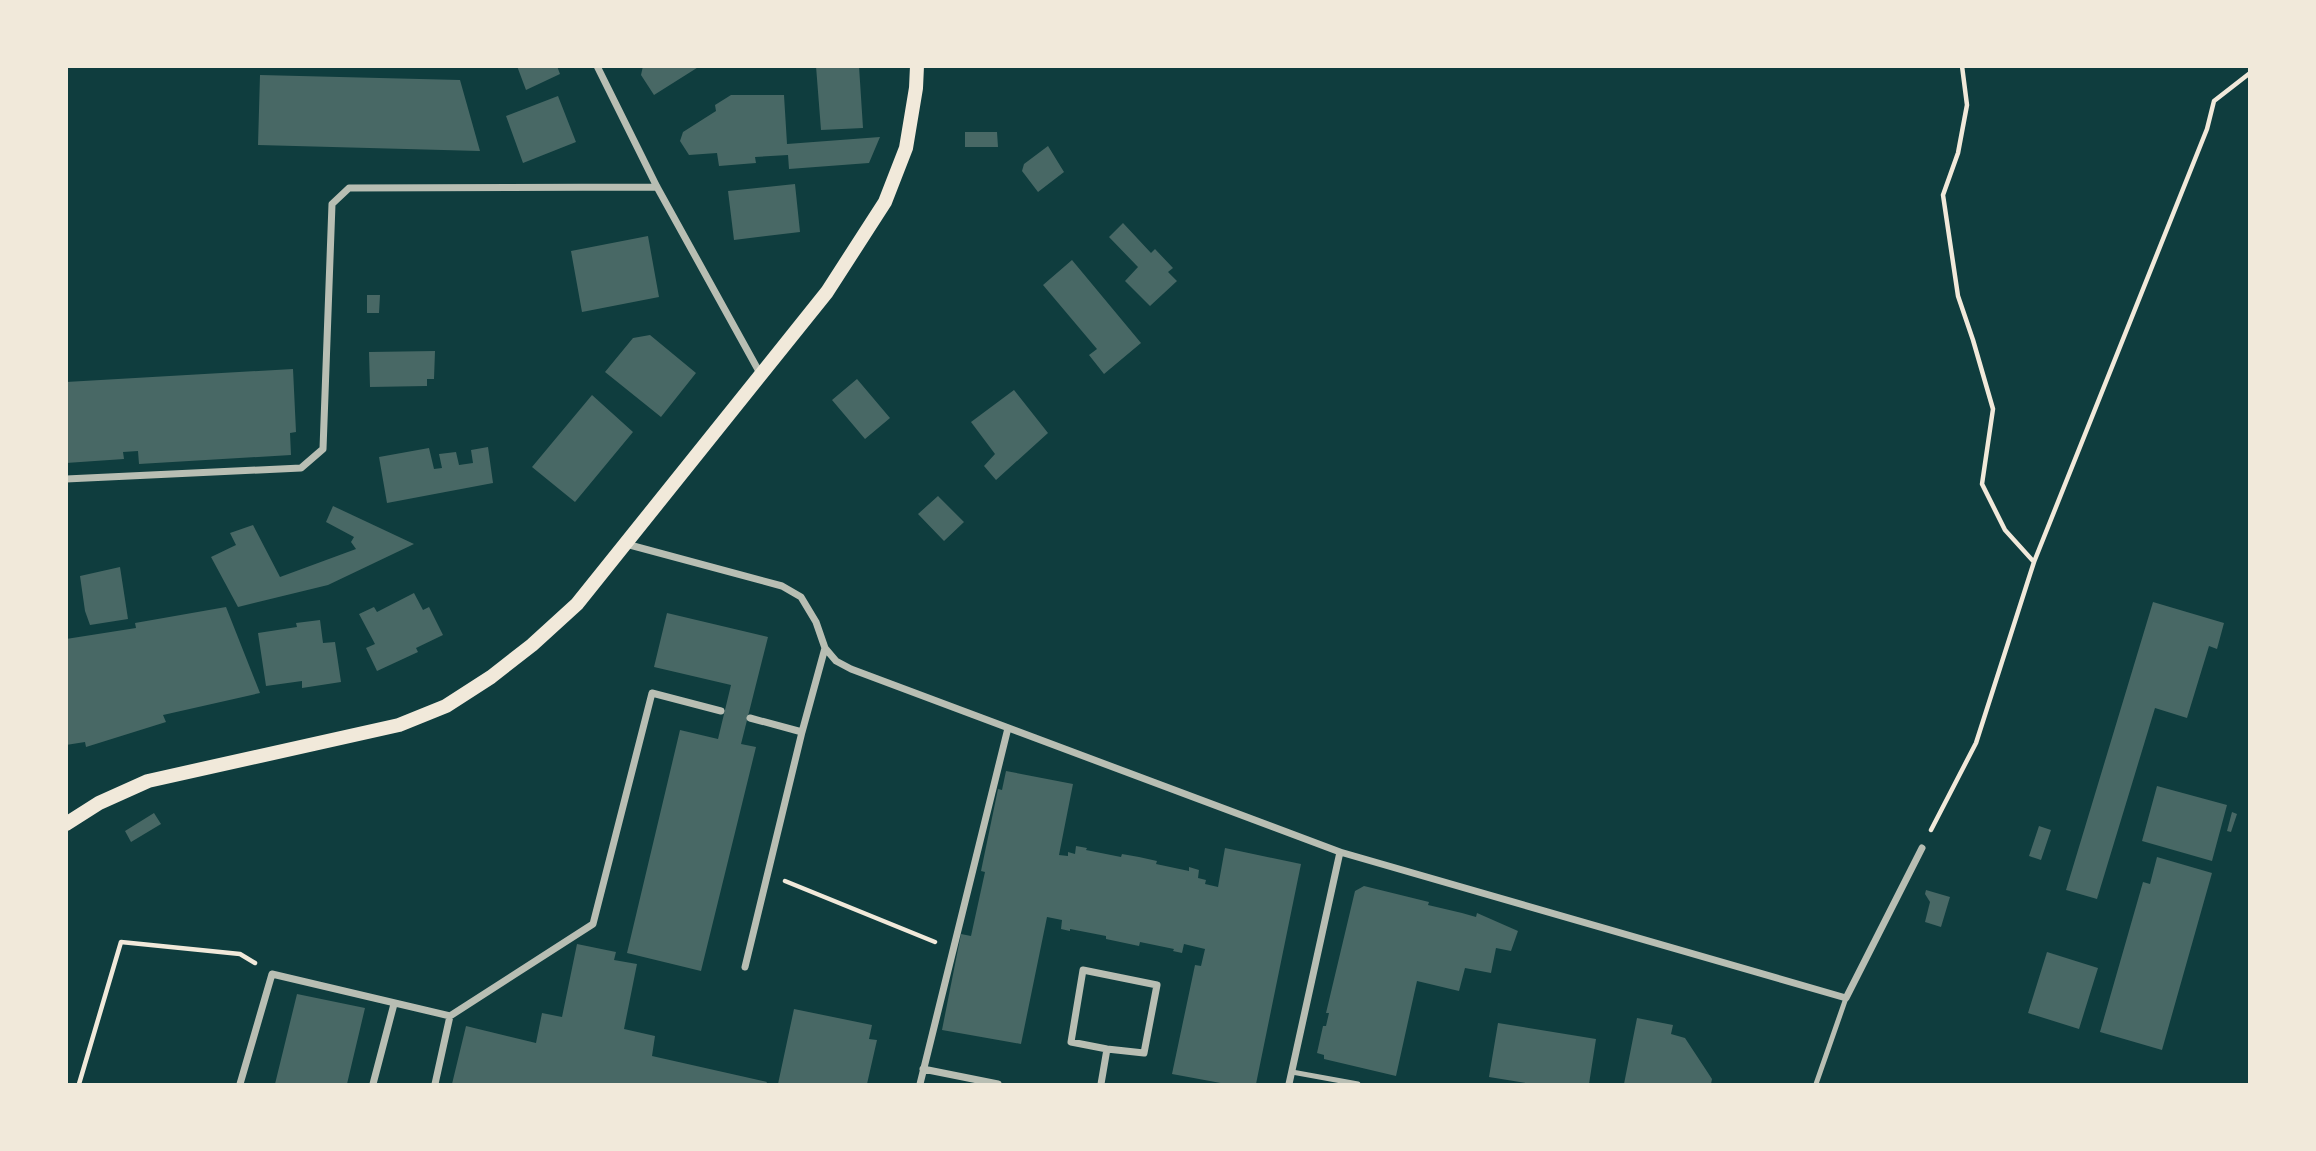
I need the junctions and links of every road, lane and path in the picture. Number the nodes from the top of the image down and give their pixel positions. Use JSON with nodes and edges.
{"nodes":[{"id":1,"x":597,"y":66,"type":"edge"},
{"id":2,"x":917,"y":66,"type":"edge"},
{"id":3,"x":1962,"y":66,"type":"edge"},
{"id":4,"x":2249,"y":73,"type":"edge"},
{"id":5,"x":657,"y":187,"type":"junction"},
{"id":6,"x":762,"y":376,"type":"junction"},
{"id":7,"x":66,"y":479,"type":"edge"},
{"id":8,"x":626,"y":544,"type":"junction"},
{"id":9,"x":2034,"y":562,"type":"junction"},
{"id":10,"x":825,"y":648,"type":"junction"},
{"id":11,"x":721,"y":711,"type":"dead end"},
{"id":12,"x":750,"y":718,"type":"dead end"},
{"id":13,"x":1008,"y":728,"type":"junction"},
{"id":14,"x":802,"y":732,"type":"junction"},
{"id":15,"x":66,"y":824,"type":"edge"},
{"id":16,"x":1922,"y":848,"type":"joint"},
{"id":17,"x":1340,"y":852,"type":"junction"},
{"id":18,"x":768,"y":874,"type":"junction"},
{"id":19,"x":953,"y":949,"type":"junction"},
{"id":20,"x":745,"y":967,"type":"dead end"},
{"id":21,"x":272,"y":974,"type":"junction"},
{"id":22,"x":1846,"y":998,"type":"junction"},
{"id":23,"x":394,"y":1004,"type":"junction"},
{"id":24,"x":450,"y":1016,"type":"junction"},
{"id":25,"x":1107,"y":1049,"type":"junction"},
{"id":26,"x":923,"y":1069,"type":"junction"},
{"id":27,"x":1292,"y":1072,"type":"junction"},
{"id":28,"x":79,"y":1084,"type":"edge"},
{"id":29,"x":240,"y":1084,"type":"edge"},
{"id":30,"x":373,"y":1084,"type":"edge"},
{"id":31,"x":435,"y":1084,"type":"edge"},
{"id":32,"x":920,"y":1084,"type":"edge"},
{"id":33,"x":998,"y":1084,"type":"edge"},
{"id":34,"x":1101,"y":1084,"type":"edge"},
{"id":35,"x":1289,"y":1084,"type":"edge"},
{"id":36,"x":1357,"y":1084,"type":"edge"},
{"id":37,"x":1816,"y":1084,"type":"edge"}],
"edges":[{"from":1,"to":5,"type":"street"},
{"from":2,"to":6,"type":"main road"},
{"from":3,"to":9,"type":"path"},
{"from":4,"to":9,"type":"path"},
{"from":5,"to":6,"type":"street"},
{"from":5,"to":7,"type":"street"},
{"from":6,"to":8,"type":"main road"},
{"from":8,"to":10,"type":"street"},
{"from":8,"to":15,"type":"main road"},
{"from":9,"to":16,"type":"path"},
{"from":10,"to":13,"type":"street"},
{"from":10,"to":14,"type":"street"},
{"from":11,"to":24,"type":"street"},
{"from":12,"to":14,"type":"street"},
{"from":13,"to":17,"type":"street"},
{"from":13,"to":19,"type":"street"},
{"from":14,"to":18,"type":"street"},
{"from":16,"to":22,"type":"street"},
{"from":17,"to":22,"type":"street"},
{"from":17,"to":27,"type":"street"},
{"from":18,"to":19,"type":"path"},
{"from":18,"to":20,"type":"street"},
{"from":19,"to":26,"type":"street"},
{"from":21,"to":23,"type":"street"},
{"from":21,"to":28,"type":"path"},
{"from":21,"to":29,"type":"street"},
{"from":22,"to":37,"type":"lane"},
{"from":23,"to":24,"type":"street"},
{"from":23,"to":30,"type":"street"},
{"from":24,"to":31,"type":"street"},
{"from":25,"to":25,"type":"street"},
{"from":25,"to":34,"type":"street"},
{"from":26,"to":32,"type":"street"},
{"from":26,"to":33,"type":"street"},
{"from":27,"to":35,"type":"street"},
{"from":27,"to":36,"type":"lane"}]}
